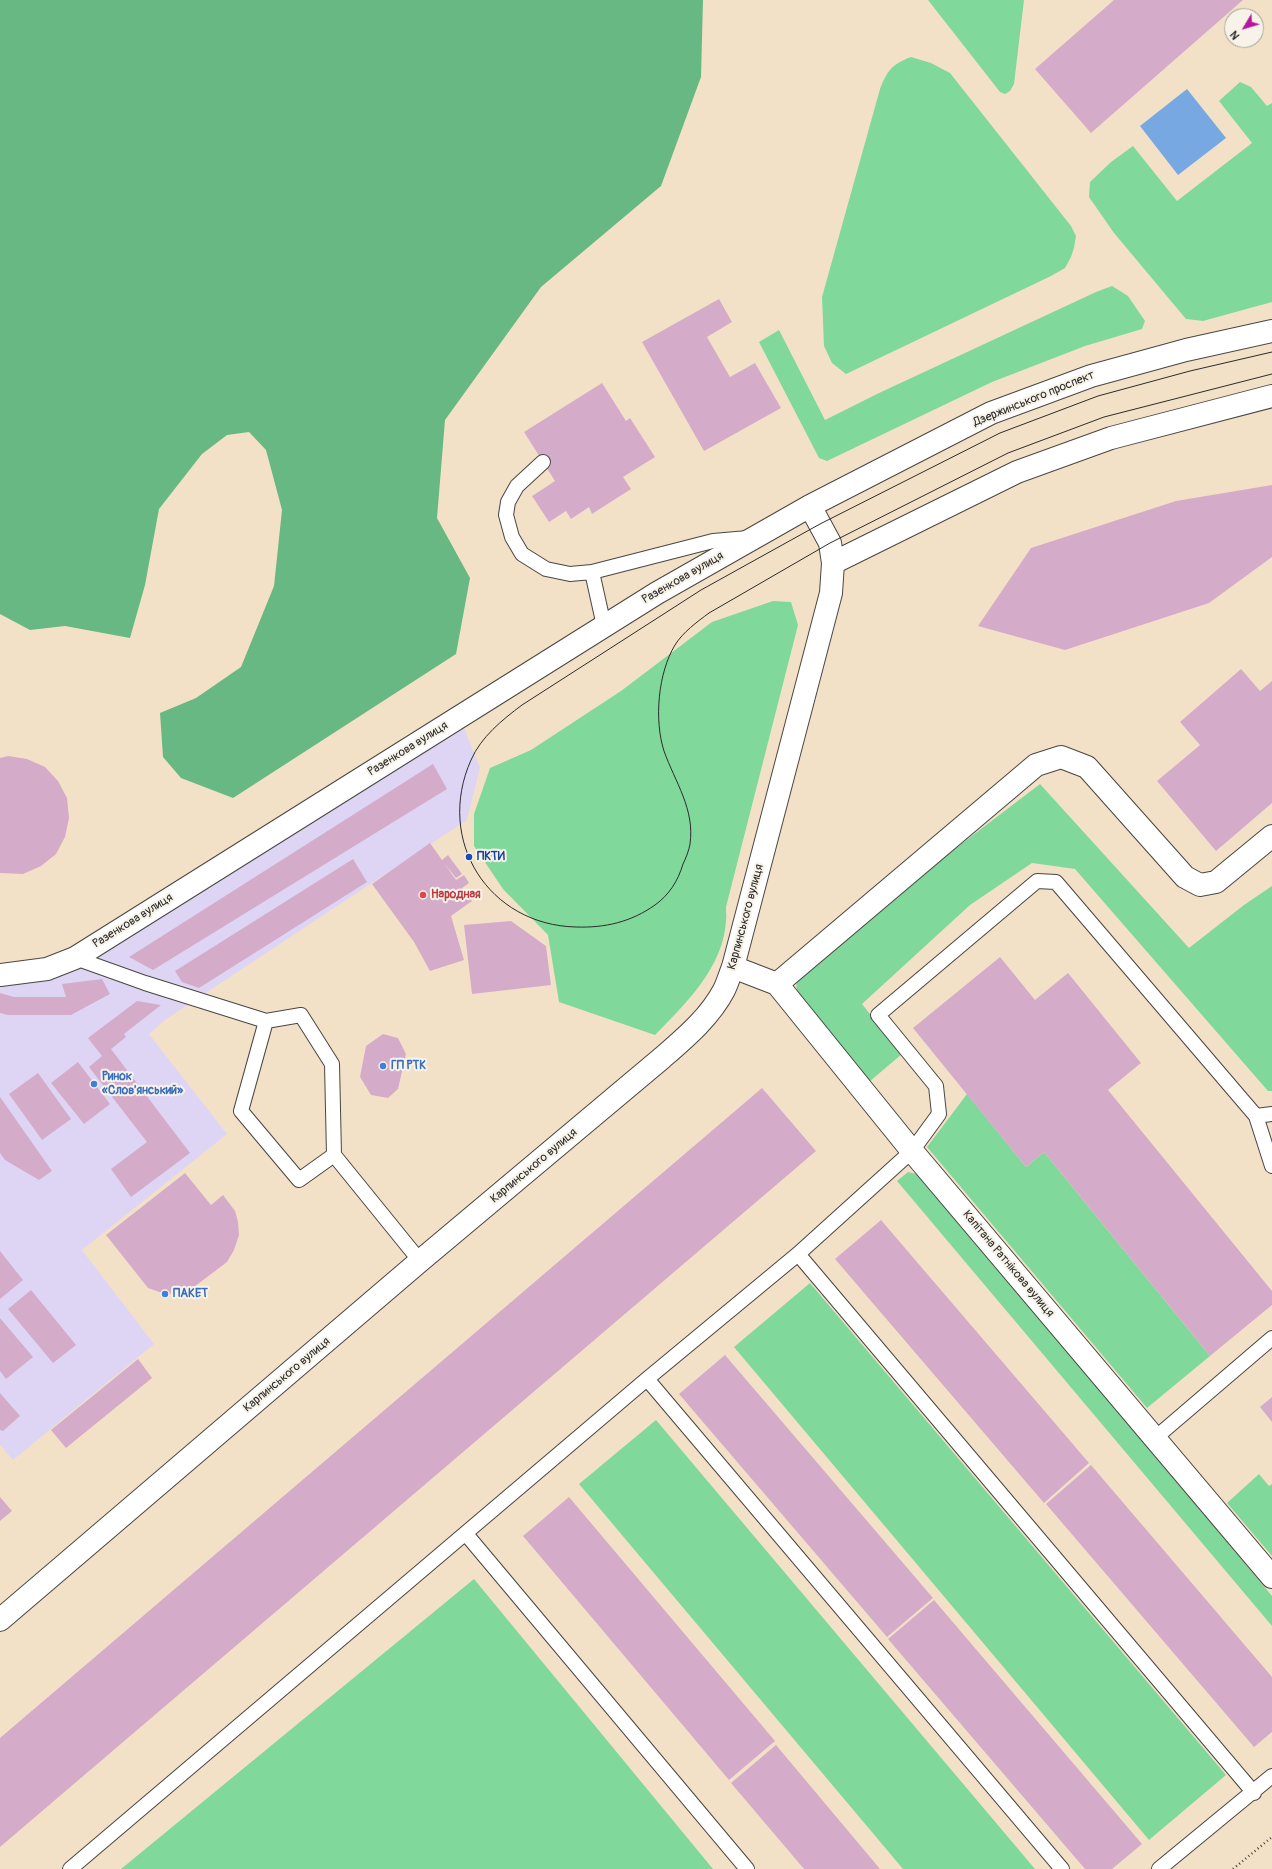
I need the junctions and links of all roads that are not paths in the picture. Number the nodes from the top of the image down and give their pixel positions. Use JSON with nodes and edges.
{"nodes":[{"id":1,"x":1272,"y":331,"type":"edge"},
{"id":2,"x":1272,"y":396,"type":"edge"},
{"id":3,"x":543,"y":462,"type":"dead end"},
{"id":4,"x":810,"y":506,"type":"junction"},
{"id":5,"x":756,"y":537,"type":"junction"},
{"id":6,"x":833,"y":563,"type":"junction"},
{"id":7,"x":592,"y":572,"type":"junction"},
{"id":8,"x":604,"y":626,"type":"junction"},
{"id":9,"x":1272,"y":836,"type":"edge"},
{"id":10,"x":75,"y":958,"type":"junction"},
{"id":11,"x":733,"y":967,"type":"junction"},
{"id":12,"x":0,"y":975,"type":"edge"},
{"id":13,"x":777,"y":984,"type":"junction"},
{"id":14,"x":266,"y":1021,"type":"junction"},
{"id":15,"x":1272,"y":1114,"type":"edge"},
{"id":16,"x":1256,"y":1116,"type":"junction"},
{"id":17,"x":912,"y":1151,"type":"junction"},
{"id":18,"x":334,"y":1155,"type":"junction"},
{"id":19,"x":1272,"y":1166,"type":"edge"},
{"id":20,"x":798,"y":1254,"type":"junction"},
{"id":21,"x":420,"y":1261,"type":"junction"},
{"id":22,"x":1272,"y":1338,"type":"edge"},
{"id":23,"x":647,"y":1379,"type":"junction"},
{"id":24,"x":1154,"y":1439,"type":"junction"},
{"id":25,"x":466,"y":1534,"type":"junction"},
{"id":26,"x":1272,"y":1577,"type":"edge"},
{"id":27,"x":0,"y":1620,"type":"edge"},
{"id":28,"x":1272,"y":1776,"type":"edge"},
{"id":29,"x":1254,"y":1793,"type":"junction"},
{"id":30,"x":70,"y":1869,"type":"edge"},
{"id":31,"x":747,"y":1869,"type":"edge"},
{"id":32,"x":1062,"y":1869,"type":"edge"},
{"id":33,"x":1159,"y":1869,"type":"edge"}],
"edges":[{"from":1,"to":4,"type":"street","name":"Дзержинського проспект"},
{"from":2,"to":6,"type":"street"},
{"from":3,"to":7,"type":"lane"},
{"from":4,"to":5,"type":"street","name":"Разенкова вулиця"},
{"from":4,"to":6,"type":"street","name":"Карпинського вулиця"},
{"from":5,"to":7,"type":"lane"},
{"from":5,"to":8,"type":"street","name":"Разенкова вулиця"},
{"from":6,"to":11,"type":"street","name":"Карпинського вулиця"},
{"from":7,"to":8,"type":"lane"},
{"from":8,"to":10,"type":"street","name":"Разенкова вулиця"},
{"from":9,"to":13,"type":"street"},
{"from":10,"to":12,"type":"street","name":"Разенкова вулиця"},
{"from":10,"to":14,"type":"lane"},
{"from":11,"to":13,"type":"street","name":"Капітана Ратнікова вулиця"},
{"from":11,"to":21,"type":"street","name":"Карпинського вулиця"},
{"from":13,"to":17,"type":"street","name":"Капітана Ратнікова вулиця"},
{"from":14,"to":18,"type":"lane"},
{"from":14,"to":18,"type":"lane"},
{"from":15,"to":16,"type":"lane"},
{"from":16,"to":17,"type":"lane"},
{"from":16,"to":19,"type":"lane"},
{"from":17,"to":20,"type":"lane"},
{"from":17,"to":24,"type":"street","name":"Капітана Ратнікова вулиця"},
{"from":18,"to":21,"type":"lane"},
{"from":20,"to":23,"type":"lane"},
{"from":20,"to":29,"type":"lane"},
{"from":21,"to":27,"type":"street","name":"Карпинського вулиця"},
{"from":22,"to":24,"type":"lane"},
{"from":23,"to":25,"type":"lane"},
{"from":23,"to":32,"type":"lane"},
{"from":24,"to":26,"type":"street","name":"Капітана Ратнікова вулиця"},
{"from":25,"to":30,"type":"lane"},
{"from":25,"to":31,"type":"lane"},
{"from":28,"to":29,"type":"lane"},
{"from":29,"to":33,"type":"lane"}]}
